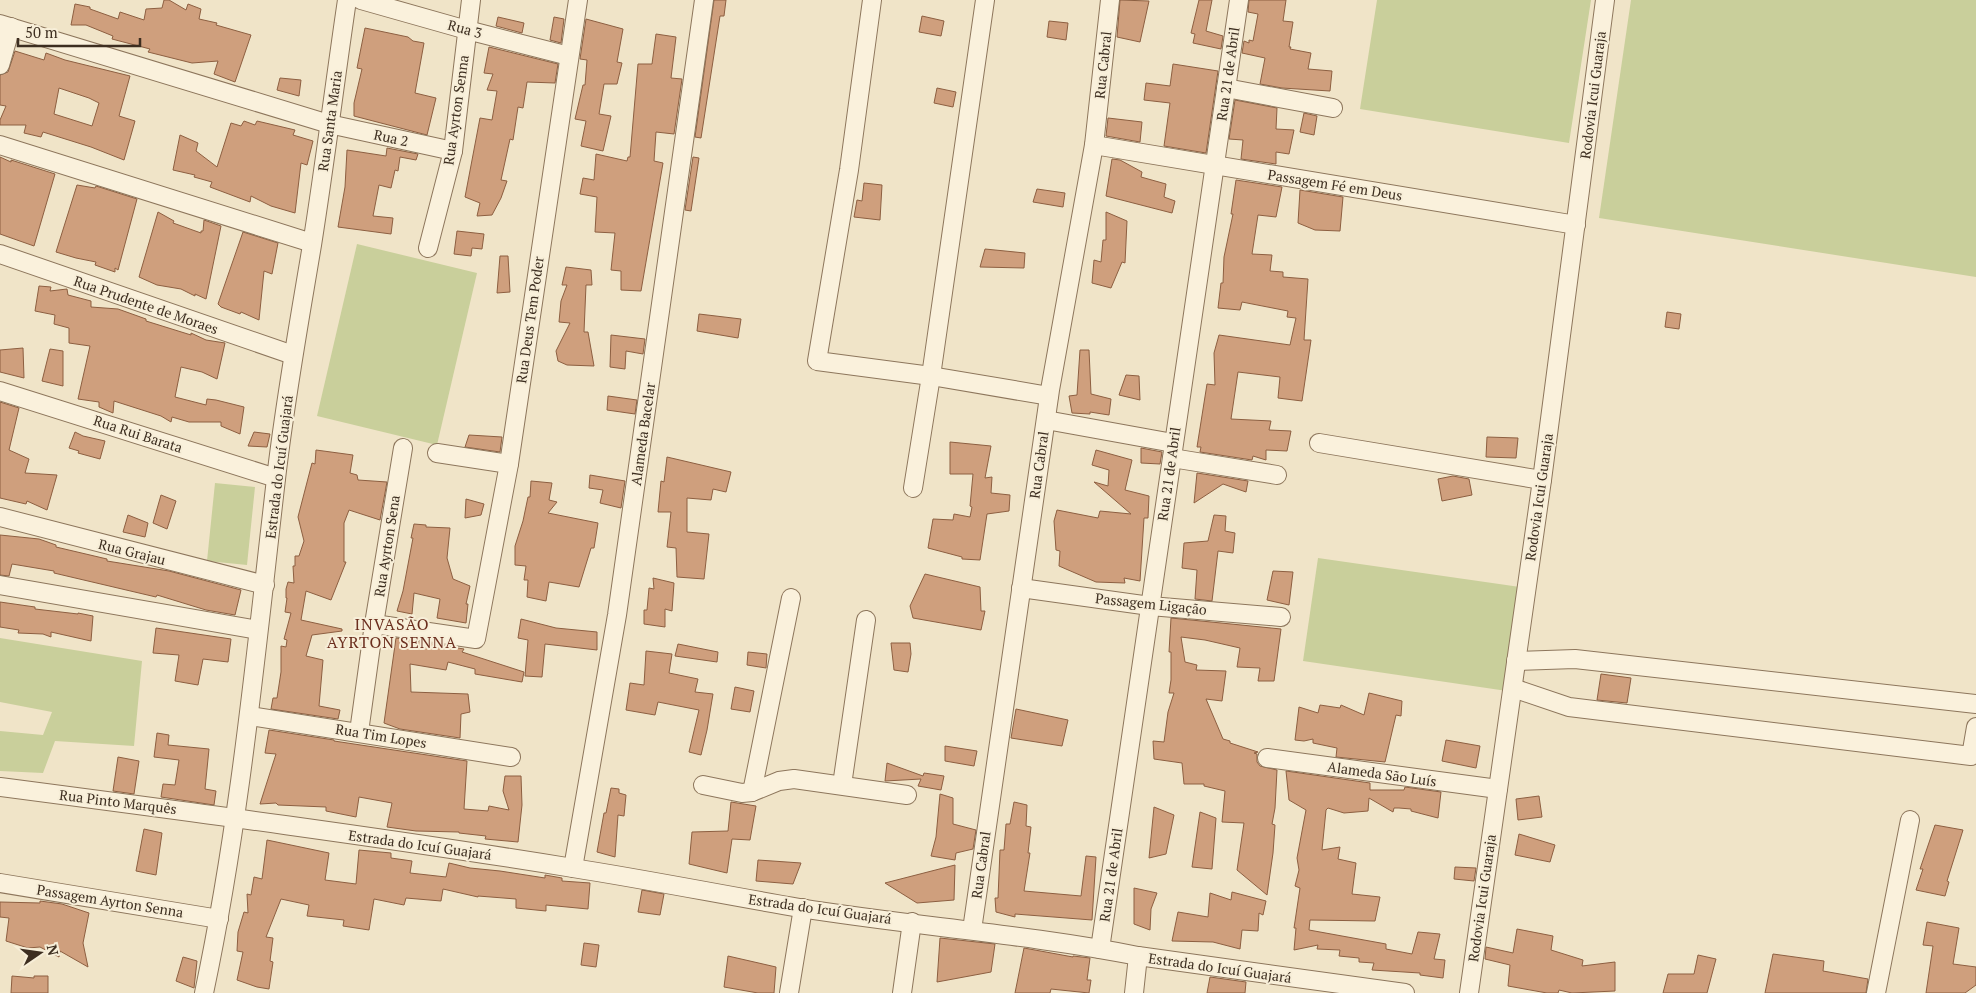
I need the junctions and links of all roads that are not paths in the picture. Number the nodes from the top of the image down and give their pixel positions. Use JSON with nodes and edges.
{"nodes":[{"id":1,"x":348,"y":0,"type":"edge"},
{"id":2,"x":361,"y":0,"type":"edge"},
{"id":3,"x":471,"y":0,"type":"edge"},
{"id":4,"x":578,"y":0,"type":"edge"},
{"id":5,"x":704,"y":0,"type":"edge"},
{"id":6,"x":872,"y":0,"type":"edge"},
{"id":7,"x":984,"y":0,"type":"edge"},
{"id":8,"x":1110,"y":0,"type":"edge"},
{"id":9,"x":1239,"y":0,"type":"edge"},
{"id":10,"x":1605,"y":0,"type":"edge"},
{"id":11,"x":5,"y":26,"type":"edge"},
{"id":12,"x":467,"y":30,"type":"junction"},
{"id":13,"x":570,"y":56,"type":"junction"},
{"id":14,"x":0,"y":65,"type":"edge"},
{"id":15,"x":1226,"y":88,"type":"junction"},
{"id":16,"x":1333,"y":108,"type":"dead end"},
{"id":17,"x":329,"y":124,"type":"junction"},
{"id":18,"x":0,"y":145,"type":"edge"},
{"id":19,"x":1094,"y":145,"type":"junction"},
{"id":20,"x":453,"y":151,"type":"junction"},
{"id":21,"x":1215,"y":165,"type":"junction"},
{"id":22,"x":1576,"y":225,"type":"junction"},
{"id":23,"x":312,"y":243,"type":"junction"},
{"id":24,"x":428,"y":248,"type":"dead end"},
{"id":25,"x":0,"y":254,"type":"edge"},
{"id":26,"x":293,"y":355,"type":"junction"},
{"id":27,"x":931,"y":376,"type":"junction"},
{"id":28,"x":0,"y":390,"type":"edge"},
{"id":29,"x":1049,"y":396,"type":"junction"},
{"id":30,"x":1046,"y":420,"type":"junction"},
{"id":31,"x":1319,"y":443,"type":"dead end"},
{"id":32,"x":403,"y":448,"type":"dead end"},
{"id":33,"x":1172,"y":450,"type":"junction"},
{"id":34,"x":437,"y":453,"type":"dead end"},
{"id":35,"x":509,"y":464,"type":"junction"},
{"id":36,"x":1277,"y":474,"type":"dead end"},
{"id":37,"x":276,"y":478,"type":"junction"},
{"id":38,"x":1542,"y":480,"type":"junction"},
{"id":39,"x":913,"y":488,"type":"dead end"},
{"id":40,"x":0,"y":518,"type":"edge"},
{"id":41,"x":0,"y":584,"type":"edge"},
{"id":42,"x":265,"y":585,"type":"junction"},
{"id":43,"x":1021,"y":588,"type":"junction"},
{"id":44,"x":791,"y":598,"type":"dead end"},
{"id":45,"x":1150,"y":606,"type":"junction"},
{"id":46,"x":1281,"y":617,"type":"dead end"},
{"id":47,"x":866,"y":620,"type":"dead end"},
{"id":48,"x":374,"y":624,"type":"junction"},
{"id":49,"x":258,"y":630,"type":"junction"},
{"id":50,"x":1516,"y":661,"type":"junction"},
{"id":51,"x":1513,"y":688,"type":"junction"},
{"id":52,"x":1976,"y":704,"type":"edge"},
{"id":53,"x":250,"y":716,"type":"junction"},
{"id":54,"x":1976,"y":727,"type":"edge"},
{"id":55,"x":359,"y":732,"type":"junction"},
{"id":56,"x":512,"y":757,"type":"dead end"},
{"id":57,"x":1267,"y":758,"type":"dead end"},
{"id":58,"x":703,"y":785,"type":"dead end"},
{"id":59,"x":842,"y":785,"type":"junction"},
{"id":60,"x":0,"y":787,"type":"edge"},
{"id":61,"x":1498,"y":789,"type":"junction"},
{"id":62,"x":752,"y":792,"type":"junction"},
{"id":63,"x":907,"y":795,"type":"dead end"},
{"id":64,"x":236,"y":817,"type":"junction"},
{"id":65,"x":1910,"y":820,"type":"dead end"},
{"id":66,"x":573,"y":868,"type":"junction"},
{"id":67,"x":0,"y":883,"type":"edge"},
{"id":68,"x":803,"y":908,"type":"junction"},
{"id":69,"x":219,"y":919,"type":"junction"},
{"id":70,"x":912,"y":922,"type":"junction"},
{"id":71,"x":972,"y":930,"type":"junction"},
{"id":72,"x":1100,"y":949,"type":"junction"},
{"id":73,"x":1138,"y":956,"type":"junction"},
{"id":74,"x":1317,"y":987,"type":"edge"},
{"id":75,"x":204,"y":993,"type":"edge"},
{"id":76,"x":789,"y":993,"type":"edge"},
{"id":77,"x":902,"y":993,"type":"edge"},
{"id":78,"x":1134,"y":993,"type":"edge"},
{"id":79,"x":1405,"y":993,"type":"edge"},
{"id":80,"x":1469,"y":993,"type":"edge"},
{"id":81,"x":1876,"y":993,"type":"edge"}],
"edges":[{"from":1,"to":17,"type":"street","name":"Rua Santa Maria"},
{"from":2,"to":12,"type":"street","name":"Rua 3"},
{"from":3,"to":12,"type":"street","name":"Rua Ayrton Senna"},
{"from":4,"to":13,"type":"street","name":"Rua Deus Tem Poder"},
{"from":5,"to":66,"type":"street","name":"Alameda Bacelar"},
{"from":6,"to":27,"type":"street"},
{"from":7,"to":27,"type":"street"},
{"from":8,"to":19,"type":"street","name":"Rua Cabral"},
{"from":9,"to":15,"type":"street","name":"Rua 21 de Abril"},
{"from":10,"to":22,"type":"street","name":"Rodovia Icui Guaraja"},
{"from":11,"to":14,"type":"street"},
{"from":11,"to":17,"type":"street","name":"Rua 2"},
{"from":12,"to":13,"type":"street","name":"Rua 3"},
{"from":12,"to":20,"type":"street","name":"Rua Ayrton Senna"},
{"from":13,"to":35,"type":"street","name":"Rua Deus Tem Poder"},
{"from":15,"to":16,"type":"street"},
{"from":15,"to":21,"type":"street","name":"Rua 21 de Abril"},
{"from":17,"to":20,"type":"street","name":"Rua 2"},
{"from":17,"to":23,"type":"street","name":"Rua Santa Maria"},
{"from":18,"to":23,"type":"street"},
{"from":19,"to":21,"type":"street","name":"Passagem Fé em Deus"},
{"from":19,"to":29,"type":"street","name":"Rua Cabral"},
{"from":20,"to":24,"type":"street","name":"Rua Ayrton Senna"},
{"from":21,"to":22,"type":"street","name":"Passagem Fé em Deus"},
{"from":21,"to":33,"type":"street","name":"Rua 21 de Abril"},
{"from":22,"to":38,"type":"street","name":"Rodovia Icui Guaraja"},
{"from":23,"to":26,"type":"street","name":"Rua Santa Maria"},
{"from":25,"to":26,"type":"street","name":"Rua Prudente de Moraes"},
{"from":26,"to":37,"type":"street","name":"Estrada do Icuí Guajará"},
{"from":27,"to":29,"type":"street"},
{"from":27,"to":39,"type":"street"},
{"from":28,"to":37,"type":"street","name":"Rua Rui Barata"},
{"from":29,"to":30,"type":"street","name":"Rua Cabral"},
{"from":30,"to":33,"type":"street"},
{"from":30,"to":43,"type":"street","name":"Rua Cabral"},
{"from":31,"to":38,"type":"street"},
{"from":32,"to":48,"type":"street","name":"Rua Ayrton Sena"},
{"from":33,"to":36,"type":"street"},
{"from":33,"to":45,"type":"street","name":"Rua 21 de Abril"},
{"from":34,"to":35,"type":"street"},
{"from":35,"to":48,"type":"street","name":"Rua Deus Tem Poder"},
{"from":37,"to":42,"type":"street","name":"Estrada do Icuí Guajará"},
{"from":38,"to":50,"type":"street","name":"Rodovia Icui Guaraja"},
{"from":40,"to":42,"type":"street","name":"Rua Grajau"},
{"from":41,"to":49,"type":"street"},
{"from":42,"to":49,"type":"street","name":"Estrada do Icuí Guajará"},
{"from":43,"to":45,"type":"street","name":"Passagem Ligação"},
{"from":43,"to":71,"type":"street","name":"Rua Cabral"},
{"from":44,"to":62,"type":"street"},
{"from":45,"to":46,"type":"street","name":"Passagem Ligação"},
{"from":45,"to":72,"type":"street","name":"Rua 21 de Abril"},
{"from":47,"to":59,"type":"street"},
{"from":48,"to":55,"type":"street","name":"Rua Ayrton Sena"},
{"from":49,"to":53,"type":"street","name":"Estrada do Icuí Guajará"},
{"from":50,"to":51,"type":"street","name":"Rodovia Icui Guaraja"},
{"from":50,"to":52,"type":"street"},
{"from":51,"to":54,"type":"street"},
{"from":51,"to":61,"type":"street","name":"Rodovia Icui Guaraja"},
{"from":53,"to":55,"type":"street","name":"Rua Tim Lopes"},
{"from":53,"to":64,"type":"street","name":"Estrada do Icuí Guajará"},
{"from":55,"to":56,"type":"street","name":"Rua Tim Lopes"},
{"from":57,"to":61,"type":"street","name":"Alameda São Luís"},
{"from":58,"to":62,"type":"street"},
{"from":59,"to":62,"type":"street"},
{"from":59,"to":63,"type":"street"},
{"from":60,"to":64,"type":"street","name":"Rua Pinto Marquês"},
{"from":61,"to":80,"type":"street","name":"Rodovia Icui Guaraja"},
{"from":64,"to":66,"type":"street","name":"Estrada do Icuí Guajará"},
{"from":64,"to":69,"type":"street","name":"Estrada do Icuí Guajará"},
{"from":65,"to":81,"type":"street"},
{"from":66,"to":68,"type":"street","name":"Estrada do Icuí Guajará"},
{"from":67,"to":69,"type":"street","name":"Passagem Ayrton Senna"},
{"from":68,"to":70,"type":"street","name":"Estrada do Icuí Guajará"},
{"from":68,"to":76,"type":"street"},
{"from":69,"to":75,"type":"street","name":"Estrada do Icuí Guajará"},
{"from":70,"to":71,"type":"street","name":"Estrada do Icuí Guajará"},
{"from":70,"to":77,"type":"street"},
{"from":71,"to":72,"type":"street","name":"Estrada do Icuí Guajará"},
{"from":72,"to":73,"type":"street","name":"Estrada do Icuí Guajará"},
{"from":73,"to":74,"type":"street","name":"Estrada do Icuí Guajará"},
{"from":73,"to":78,"type":"street"},
{"from":74,"to":79,"type":"street","name":"Estrada do Icuí Guajará"}]}
